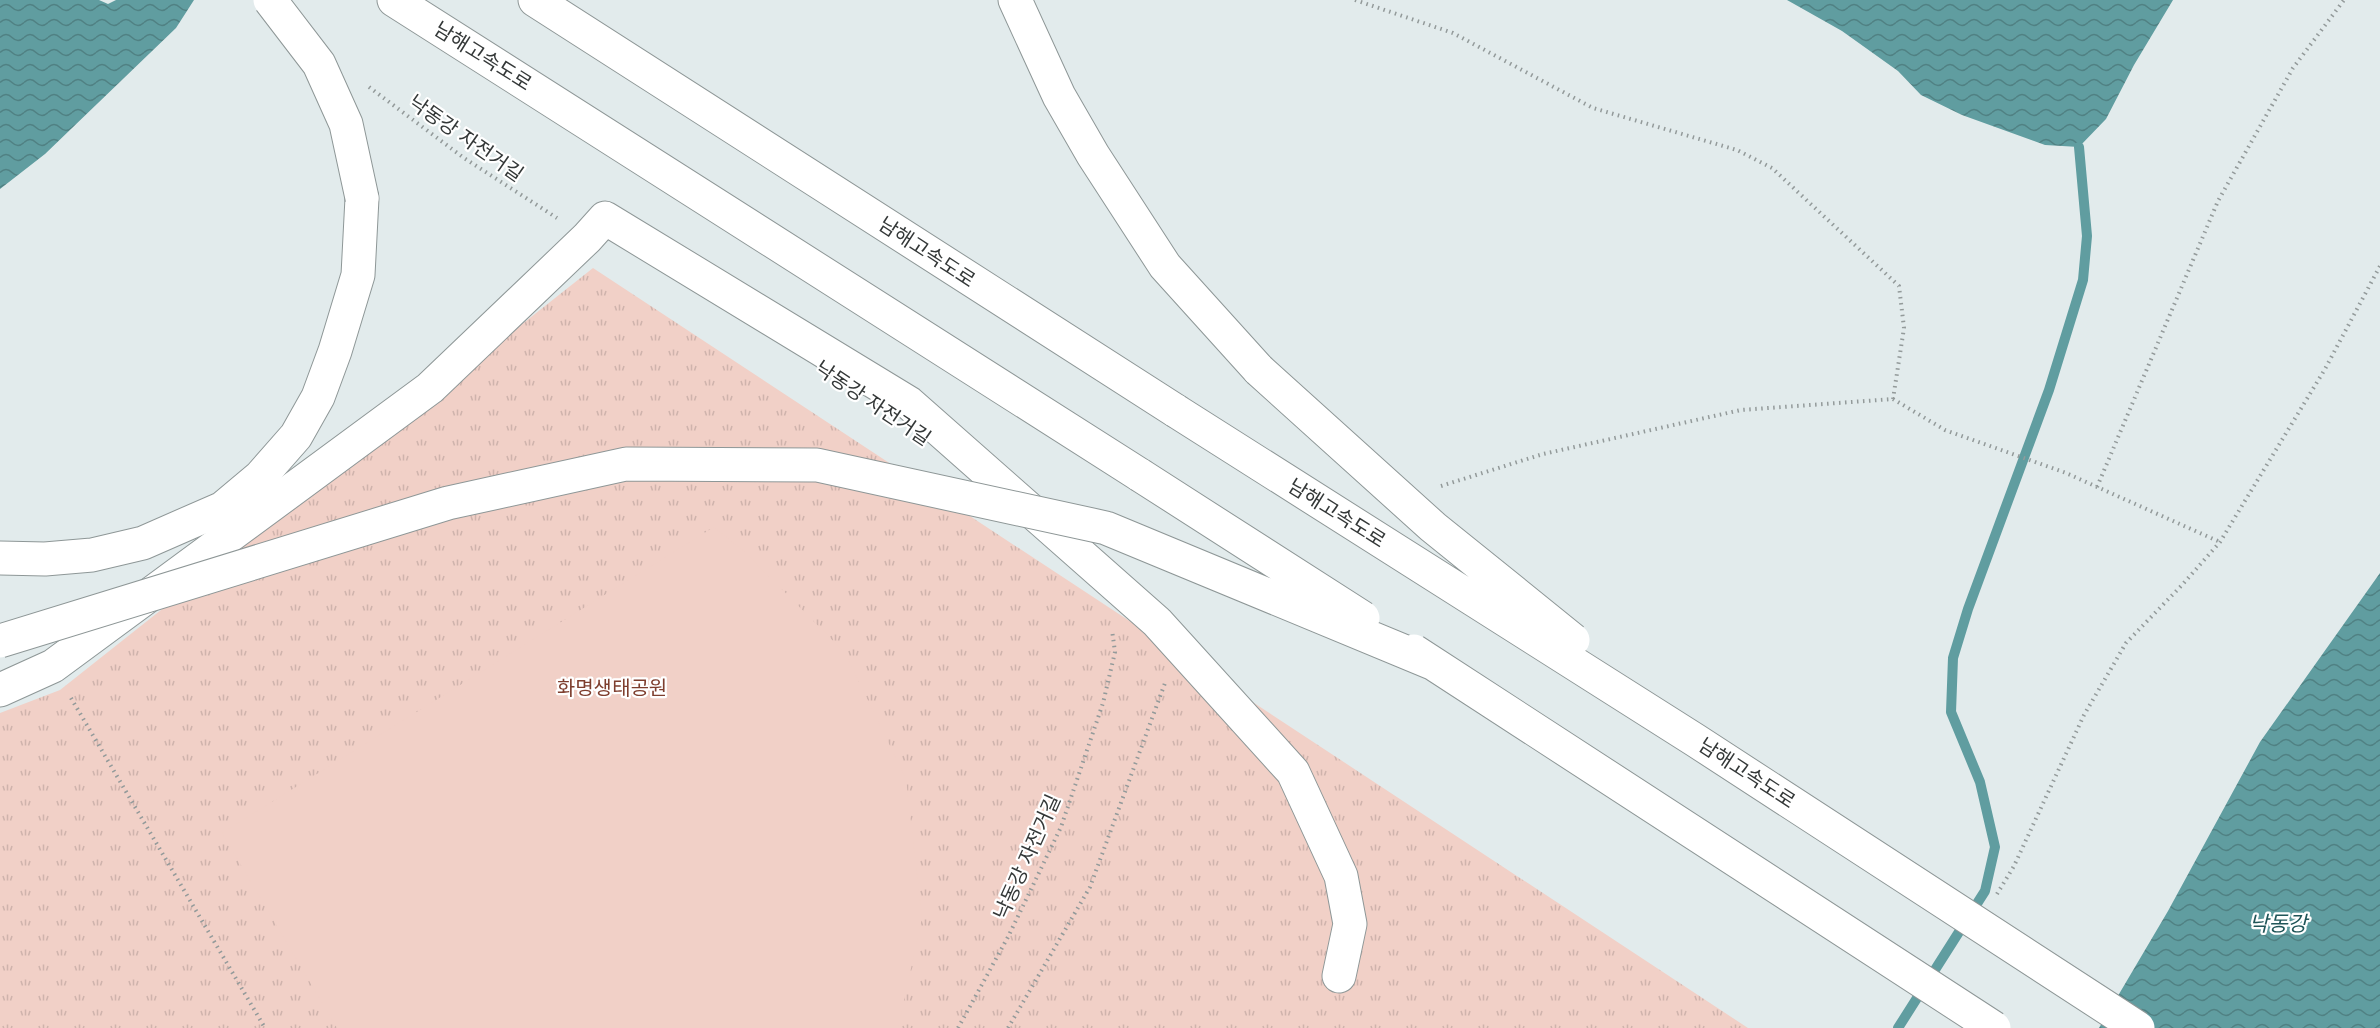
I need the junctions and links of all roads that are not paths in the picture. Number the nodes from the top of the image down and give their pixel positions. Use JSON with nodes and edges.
{"nodes":[{"id":1,"x":270,"y":0,"type":"edge"},
{"id":2,"x":394,"y":0,"type":"edge"},
{"id":3,"x":535,"y":0,"type":"edge"},
{"id":4,"x":1015,"y":0,"type":"edge"},
{"id":5,"x":0,"y":558,"type":"edge"},
{"id":6,"x":0,"y":641,"type":"edge"},
{"id":7,"x":1432,"y":663,"type":"junction"},
{"id":8,"x":0,"y":690,"type":"edge"},
{"id":9,"x":1695,"y":740,"type":"junction"},
{"id":10,"x":1339,"y":976,"type":"dead end"},
{"id":11,"x":1994,"y":1028,"type":"edge"},
{"id":12,"x":2138,"y":1028,"type":"edge"}],
"edges":[{"from":1,"to":5,"type":"main road","bridge":true},
{"from":2,"to":7,"type":"main road","name":"남해고속도로","bridge":true},
{"from":3,"to":9,"type":"main road","name":"남해고속도로","bridge":true},
{"from":4,"to":9,"type":"main road","bridge":true},
{"from":6,"to":7,"type":"main road","bridge":true},
{"from":7,"to":11,"type":"main road","name":"남해고속도로","bridge":true},
{"from":8,"to":10,"type":"main road"},
{"from":9,"to":12,"type":"main road","name":"남해고속도로","bridge":true}]}
